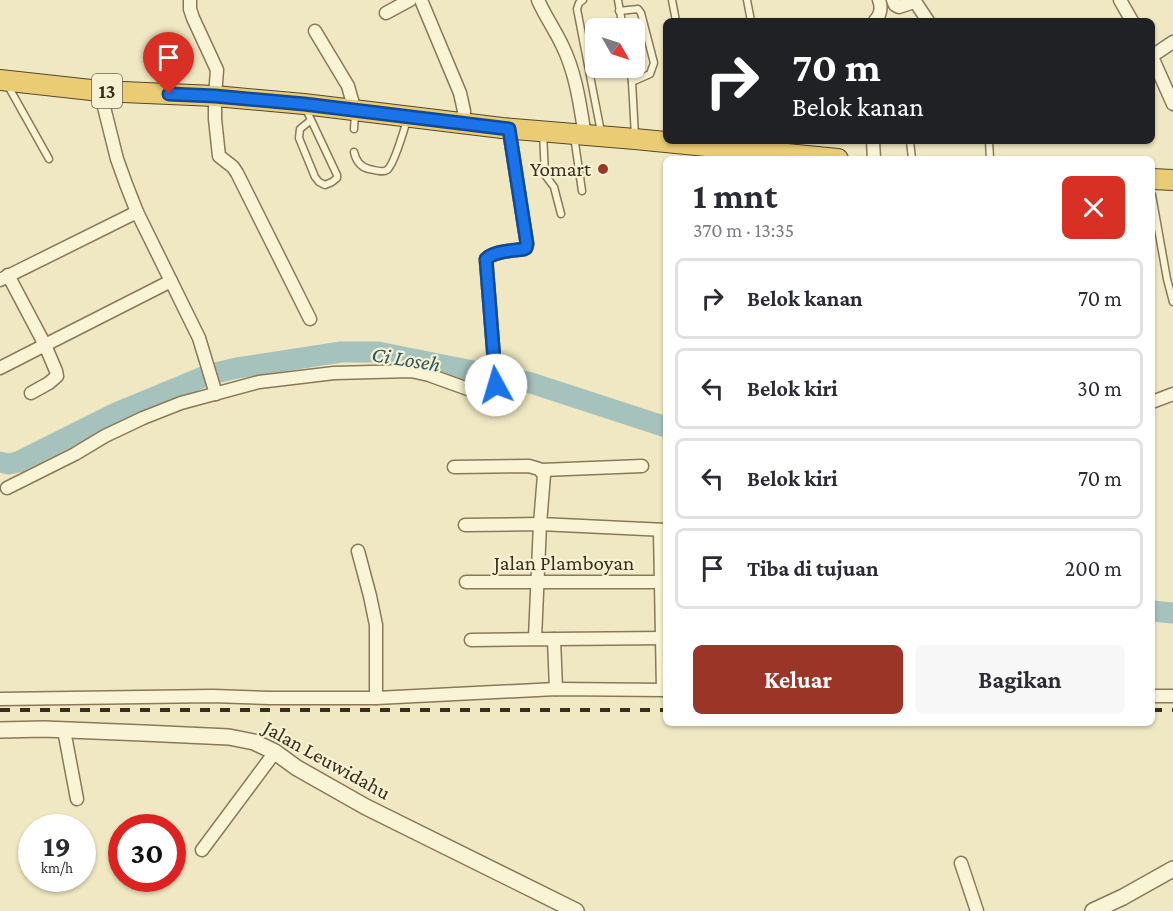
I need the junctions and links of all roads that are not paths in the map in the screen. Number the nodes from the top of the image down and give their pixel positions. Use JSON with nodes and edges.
{"nodes":[{"id":1,"x":190,"y":0,"type":"edge"},
{"id":2,"x":410,"y":0,"type":"edge"},
{"id":3,"x":422,"y":0,"type":"edge"},
{"id":4,"x":538,"y":0,"type":"edge"},
{"id":5,"x":583,"y":0,"type":"edge"},
{"id":6,"x":618,"y":0,"type":"edge"},
{"id":7,"x":672,"y":0,"type":"edge"},
{"id":8,"x":747,"y":0,"type":"edge"},
{"id":9,"x":879,"y":0,"type":"edge"},
{"id":10,"x":893,"y":0,"type":"edge"},
{"id":11,"x":1120,"y":0,"type":"edge"},
{"id":12,"x":620,"y":11,"type":"junction"},
{"id":13,"x":386,"y":13,"type":"dead end"},
{"id":14,"x":621,"y":18,"type":"edge"},
{"id":15,"x":675,"y":18,"type":"edge"},
{"id":16,"x":750,"y":18,"type":"edge"},
{"id":17,"x":877,"y":18,"type":"edge"},
{"id":18,"x":926,"y":18,"type":"edge"},
{"id":19,"x":1130,"y":18,"type":"edge"},
{"id":20,"x":315,"y":31,"type":"dead end"},
{"id":21,"x":1173,"y":42,"type":"edge"},
{"id":22,"x":1155,"y":54,"type":"edge"},
{"id":23,"x":1155,"y":63,"type":"edge"},
{"id":24,"x":631,"y":78,"type":"edge"},
{"id":25,"x":3,"y":80,"type":"edge"},
{"id":26,"x":632,"y":82,"type":"junction"},
{"id":27,"x":100,"y":91,"type":"junction"},
{"id":28,"x":215,"y":96,"type":"junction"},
{"id":29,"x":1173,"y":104,"type":"edge"},
{"id":30,"x":307,"y":112,"type":"junction"},
{"id":31,"x":408,"y":117,"type":"junction"},
{"id":32,"x":355,"y":120,"type":"junction"},
{"id":33,"x":463,"y":124,"type":"junction"},
{"id":34,"x":509,"y":129,"type":"junction"},
{"id":35,"x":543,"y":132,"type":"junction"},
{"id":36,"x":587,"y":136,"type":"junction"},
{"id":37,"x":635,"y":139,"type":"junction"},
{"id":38,"x":663,"y":141,"type":"edge"},
{"id":39,"x":707,"y":144,"type":"edge"},
{"id":40,"x":354,"y":152,"type":"dead end"},
{"id":41,"x":812,"y":156,"type":"edge"},
{"id":42,"x":49,"y":159,"type":"dead end"},
{"id":43,"x":1155,"y":179,"type":"edge"},
{"id":44,"x":1173,"y":180,"type":"edge"},
{"id":45,"x":582,"y":191,"type":"dead end"},
{"id":46,"x":137,"y":212,"type":"junction"},
{"id":47,"x":1155,"y":212,"type":"edge"},
{"id":48,"x":561,"y":214,"type":"dead end"},
{"id":49,"x":4,"y":277,"type":"edge"},
{"id":50,"x":171,"y":281,"type":"junction"},
{"id":51,"x":1173,"y":302,"type":"edge"},
{"id":52,"x":310,"y":319,"type":"dead end"},
{"id":53,"x":45,"y":345,"type":"junction"},
{"id":54,"x":0,"y":368,"type":"edge"},
{"id":55,"x":31,"y":393,"type":"dead end"},
{"id":56,"x":216,"y":394,"type":"junction"},
{"id":57,"x":1173,"y":394,"type":"edge"},
{"id":58,"x":1155,"y":401,"type":"edge"},
{"id":59,"x":642,"y":466,"type":"dead end"},
{"id":60,"x":454,"y":467,"type":"dead end"},
{"id":61,"x":542,"y":470,"type":"junction"},
{"id":62,"x":8,"y":488,"type":"dead end"},
{"id":63,"x":540,"y":524,"type":"junction"},
{"id":64,"x":465,"y":525,"type":"dead end"},
{"id":65,"x":663,"y":530,"type":"edge"},
{"id":66,"x":358,"y":551,"type":"dead end"},
{"id":67,"x":466,"y":582,"type":"dead end"},
{"id":68,"x":663,"y":582,"type":"edge"},
{"id":69,"x":537,"y":583,"type":"junction"},
{"id":70,"x":536,"y":638,"type":"junction"},
{"id":71,"x":663,"y":638,"type":"edge"},
{"id":72,"x":554,"y":639,"type":"junction"},
{"id":73,"x":471,"y":640,"type":"dead end"},
{"id":74,"x":556,"y":689,"type":"junction"},
{"id":75,"x":663,"y":690,"type":"edge"},
{"id":76,"x":1155,"y":696,"type":"edge"},
{"id":77,"x":1173,"y":696,"type":"edge"},
{"id":78,"x":376,"y":698,"type":"junction"},
{"id":79,"x":0,"y":699,"type":"edge"},
{"id":80,"x":0,"y":730,"type":"edge"},
{"id":81,"x":64,"y":730,"type":"junction"},
{"id":82,"x":275,"y":752,"type":"junction"},
{"id":83,"x":77,"y":799,"type":"dead end"},
{"id":84,"x":202,"y":850,"type":"dead end"},
{"id":85,"x":961,"y":863,"type":"dead end"},
{"id":86,"x":1173,"y":869,"type":"edge"},
{"id":87,"x":576,"y":911,"type":"edge"},
{"id":88,"x":976,"y":911,"type":"edge"},
{"id":89,"x":1093,"y":911,"type":"edge"}],
"edges":[{"from":1,"to":28,"type":"street"},
{"from":2,"to":13,"type":"street"},
{"from":3,"to":33,"type":"street"},
{"from":4,"to":36,"type":"street"},
{"from":5,"to":36,"type":"lane"},
{"from":6,"to":12,"type":"lane"},
{"from":7,"to":15,"type":"lane"},
{"from":8,"to":16,"type":"lane"},
{"from":9,"to":17,"type":"street"},
{"from":10,"to":18,"type":"street"},
{"from":11,"to":19,"type":"street"},
{"from":12,"to":14,"type":"lane"},
{"from":12,"to":26,"type":"lane"},
{"from":20,"to":32,"type":"street"},
{"from":21,"to":22,"type":"street"},
{"from":23,"to":29,"type":"street"},
{"from":24,"to":26,"type":"lane"},
{"from":25,"to":27,"type":"highway","number":"13"},
{"from":25,"to":42,"type":"lane"},
{"from":26,"to":37,"type":"lane"},
{"from":27,"to":28,"type":"highway","number":"13"},
{"from":27,"to":46,"type":"street"},
{"from":28,"to":30,"type":"highway","number":"13"},
{"from":28,"to":52,"type":"street"},
{"from":30,"to":30,"type":"lane"},
{"from":30,"to":32,"type":"highway","number":"13"},
{"from":31,"to":32,"type":"highway","number":"13"},
{"from":31,"to":33,"type":"highway","number":"13"},
{"from":31,"to":40,"type":"lane"},
{"from":33,"to":34,"type":"highway","number":"13"},
{"from":34,"to":35,"type":"highway","number":"13"},
{"from":34,"to":56,"type":"street"},
{"from":35,"to":36,"type":"highway","number":"13"},
{"from":35,"to":48,"type":"lane"},
{"from":36,"to":37,"type":"highway","number":"13"},
{"from":36,"to":45,"type":"lane"},
{"from":37,"to":38,"type":"highway","number":"13"},
{"from":39,"to":41,"type":"highway","number":"13"},
{"from":43,"to":44,"type":"highway"},
{"from":46,"to":49,"type":"street"},
{"from":46,"to":50,"type":"street"},
{"from":47,"to":51,"type":"lane"},
{"from":49,"to":53,"type":"street"},
{"from":50,"to":53,"type":"street"},
{"from":50,"to":56,"type":"street"},
{"from":53,"to":54,"type":"street"},
{"from":53,"to":55,"type":"street"},
{"from":56,"to":62,"type":"street"},
{"from":57,"to":58,"type":"street"},
{"from":59,"to":61,"type":"street"},
{"from":60,"to":61,"type":"street"},
{"from":61,"to":63,"type":"street"},
{"from":63,"to":64,"type":"street"},
{"from":63,"to":65,"type":"street"},
{"from":63,"to":69,"type":"street"},
{"from":66,"to":78,"type":"street"},
{"from":67,"to":69,"type":"street","name":"Jalan Plamboyan"},
{"from":68,"to":69,"type":"street","name":"Jalan Plamboyan"},
{"from":69,"to":70,"type":"street"},
{"from":70,"to":72,"type":"street"},
{"from":70,"to":73,"type":"street"},
{"from":71,"to":72,"type":"street"},
{"from":72,"to":74,"type":"street"},
{"from":74,"to":75,"type":"street"},
{"from":74,"to":78,"type":"street"},
{"from":76,"to":77,"type":"street"},
{"from":78,"to":79,"type":"street"},
{"from":80,"to":81,"type":"street","name":"Jalan Leuwidahu"},
{"from":81,"to":82,"type":"street","name":"Jalan Leuwidahu"},
{"from":81,"to":83,"type":"street"},
{"from":82,"to":84,"type":"street"},
{"from":82,"to":87,"type":"street","name":"Jalan Leuwidahu"},
{"from":85,"to":88,"type":"street"},
{"from":86,"to":89,"type":"street"}]}
